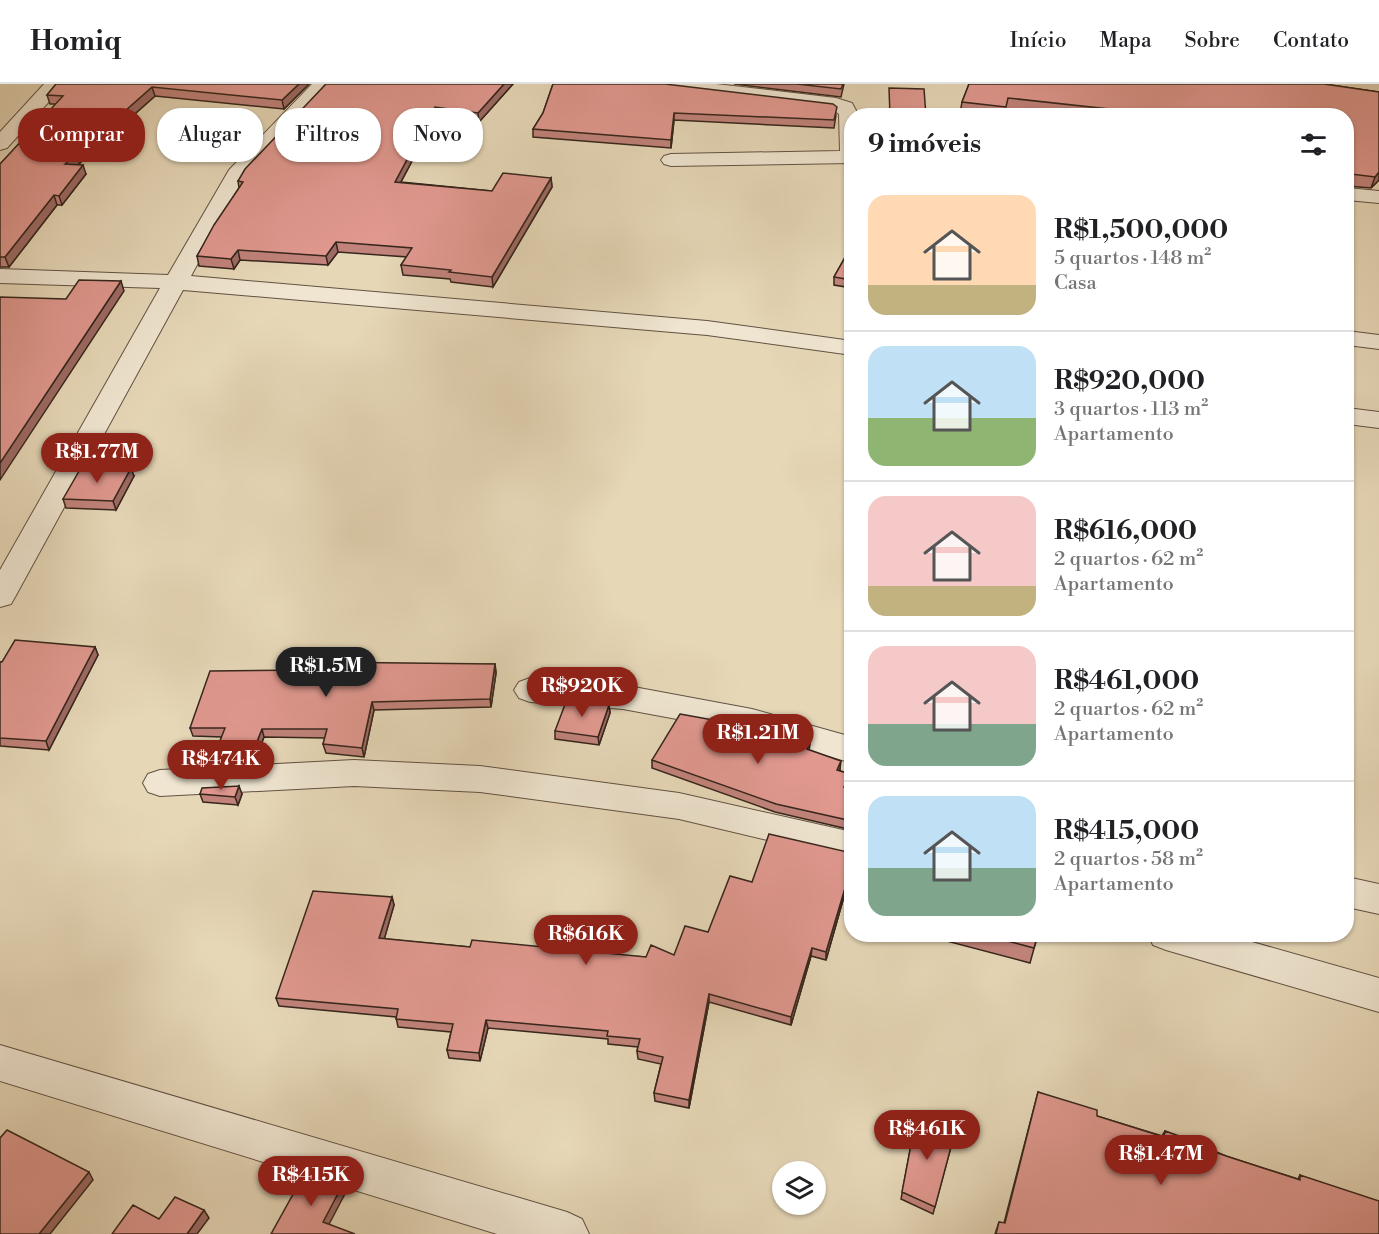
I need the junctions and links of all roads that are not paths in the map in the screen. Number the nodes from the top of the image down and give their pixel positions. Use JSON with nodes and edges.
{"nodes":[{"id":1,"x":55,"y":84,"type":"edge"},
{"id":2,"x":323,"y":84,"type":"edge"},
{"id":3,"x":666,"y":84,"type":"edge"},
{"id":4,"x":846,"y":108,"type":"edge"},
{"id":5,"x":0,"y":144,"type":"edge"},
{"id":6,"x":844,"y":157,"type":"edge"},
{"id":7,"x":671,"y":160,"type":"dead end"},
{"id":8,"x":1354,"y":195,"type":"edge"},
{"id":9,"x":1379,"y":197,"type":"edge"},
{"id":10,"x":0,"y":276,"type":"edge"},
{"id":11,"x":176,"y":282,"type":"junction"},
{"id":12,"x":1354,"y":339,"type":"edge"},
{"id":13,"x":1379,"y":342,"type":"edge"},
{"id":14,"x":844,"y":347,"type":"edge"},
{"id":15,"x":1354,"y":417,"type":"edge"},
{"id":16,"x":1379,"y":420,"type":"edge"},
{"id":17,"x":0,"y":597,"type":"edge"},
{"id":18,"x":530,"y":690,"type":"dead end"},
{"id":19,"x":844,"y":748,"type":"edge"},
{"id":20,"x":160,"y":783,"type":"dead end"},
{"id":21,"x":844,"y":844,"type":"edge"},
{"id":22,"x":1354,"y":894,"type":"edge"},
{"id":23,"x":1379,"y":899,"type":"edge"},
{"id":24,"x":1193,"y":942,"type":"edge"},
{"id":25,"x":1379,"y":996,"type":"edge"},
{"id":26,"x":0,"y":1063,"type":"edge"},
{"id":27,"x":567,"y":1234,"type":"edge"}],
"edges":[{"from":1,"to":5,"type":"street"},
{"from":2,"to":11,"type":"street"},
{"from":3,"to":4,"type":"street"},
{"from":6,"to":7,"type":"street"},
{"from":8,"to":9,"type":"street"},
{"from":10,"to":11,"type":"street"},
{"from":11,"to":14,"type":"street"},
{"from":11,"to":17,"type":"street"},
{"from":12,"to":13,"type":"street"},
{"from":15,"to":16,"type":"street"},
{"from":18,"to":19,"type":"street"},
{"from":20,"to":21,"type":"street"},
{"from":22,"to":23,"type":"street"},
{"from":24,"to":25,"type":"street"},
{"from":26,"to":27,"type":"street"}]}
